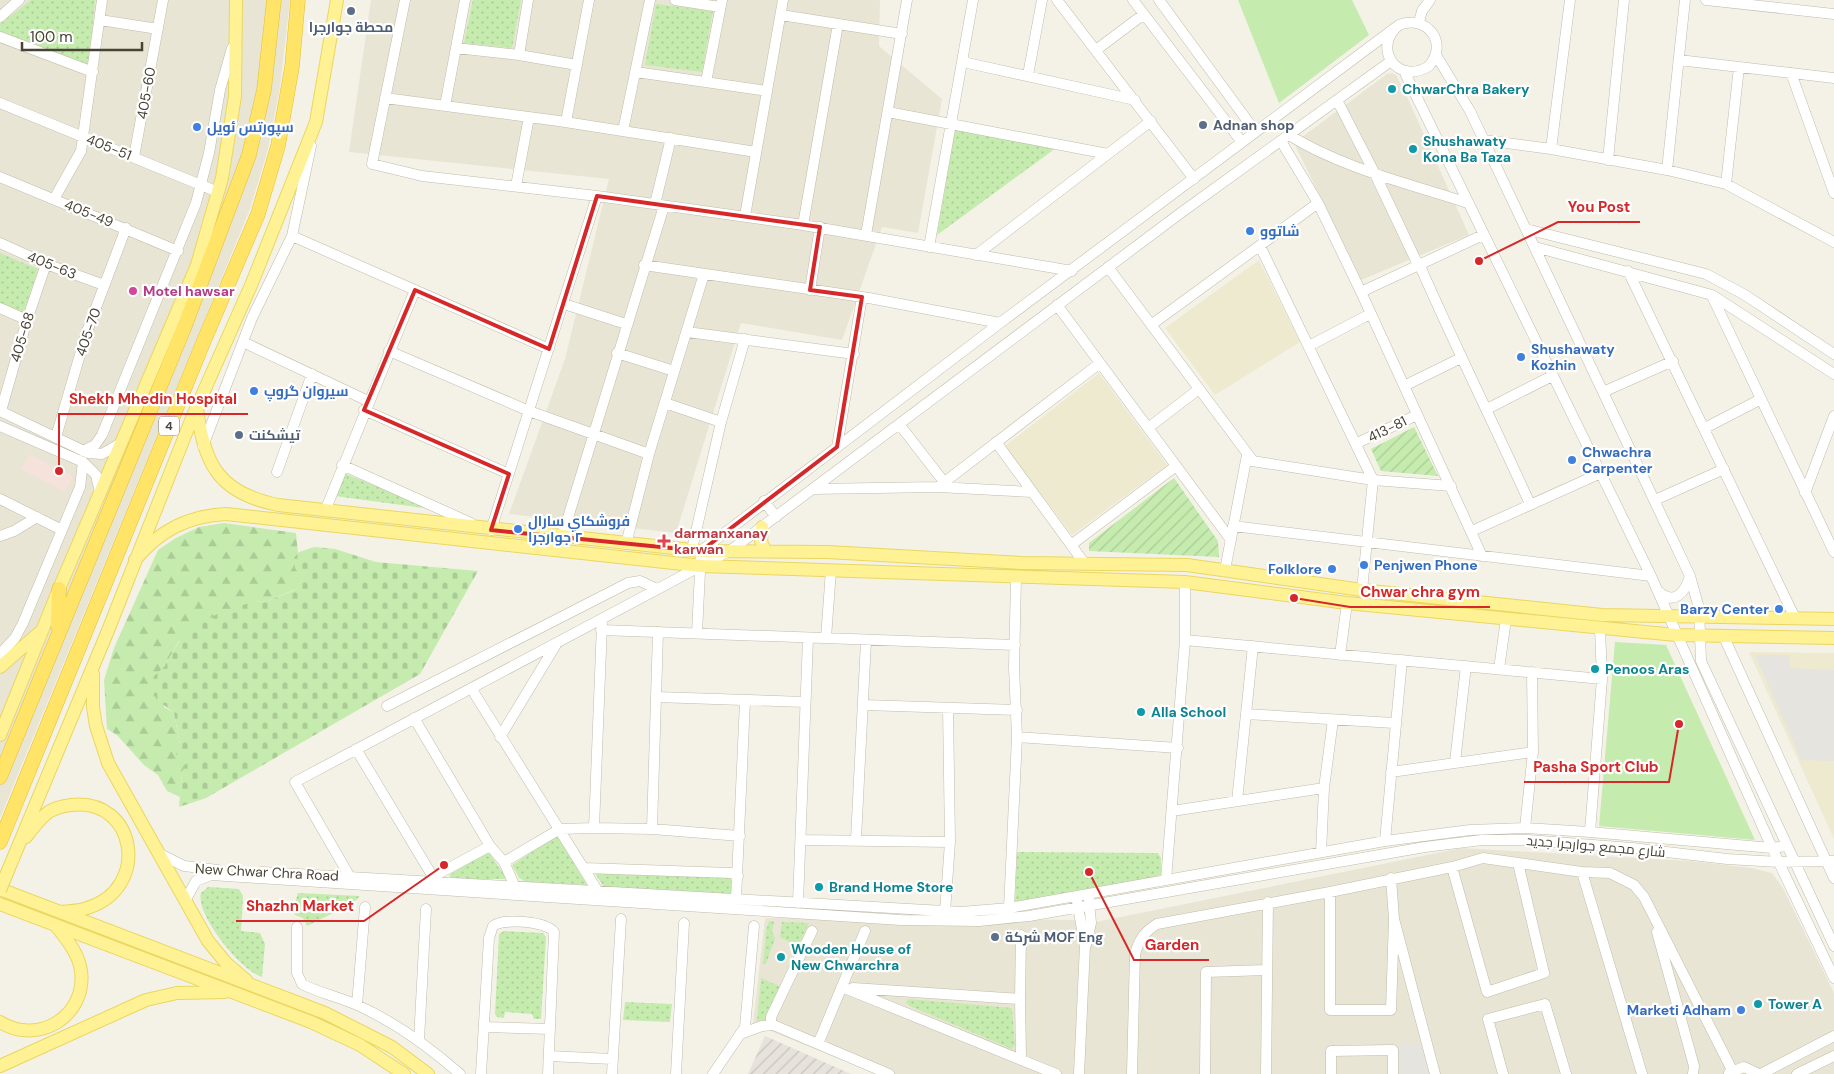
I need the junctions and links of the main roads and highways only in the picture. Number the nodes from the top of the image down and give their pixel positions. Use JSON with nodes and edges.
{"nodes":[{"id":1,"x":236,"y":0,"type":"edge"},
{"id":2,"x":274,"y":0,"type":"edge"},
{"id":3,"x":298,"y":0,"type":"edge"},
{"id":4,"x":337,"y":0,"type":"edge"},
{"id":5,"x":215,"y":247,"type":"junction"},
{"id":6,"x":197,"y":265,"type":"junction"},
{"id":7,"x":196,"y":408,"type":"junction"},
{"id":8,"x":386,"y":517,"type":"junction"},
{"id":9,"x":762,"y":527,"type":"road end"},
{"id":10,"x":372,"y":532,"type":"junction"},
{"id":11,"x":765,"y":551,"type":"junction"},
{"id":12,"x":135,"y":560,"type":"junction"},
{"id":13,"x":59,"y":589,"type":"junction"},
{"id":14,"x":1834,"y":619,"type":"edge"},
{"id":15,"x":42,"y":630,"type":"junction"},
{"id":16,"x":58,"y":634,"type":"junction"},
{"id":17,"x":1834,"y":638,"type":"edge"},
{"id":18,"x":94,"y":663,"type":"junction"},
{"id":19,"x":0,"y":667,"type":"edge"},
{"id":20,"x":0,"y":735,"type":"edge"},
{"id":21,"x":0,"y":777,"type":"edge"},
{"id":22,"x":0,"y":842,"type":"edge"},
{"id":23,"x":14,"y":856,"type":"junction"},
{"id":24,"x":0,"y":889,"type":"edge"},
{"id":25,"x":0,"y":904,"type":"edge"},
{"id":26,"x":58,"y":912,"type":"junction"},
{"id":27,"x":57,"y":927,"type":"junction"},
{"id":28,"x":253,"y":986,"type":"junction"},
{"id":29,"x":232,"y":992,"type":"junction"},
{"id":30,"x":0,"y":1022,"type":"edge"},
{"id":31,"x":0,"y":1066,"type":"edge"},
{"id":32,"x":404,"y":1074,"type":"edge"},
{"id":33,"x":428,"y":1074,"type":"edge"}],
"edges":[{"from":1,"to":6,"type":"main road"},
{"from":2,"to":5,"type":"highway","number":"4"},
{"from":3,"to":22,"type":"highway","number":"4"},
{"from":4,"to":7,"type":"main road"},
{"from":5,"to":6,"type":"highway"},
{"from":5,"to":16,"type":"highway","number":"4"},
{"from":6,"to":13,"type":"main road"},
{"from":7,"to":8,"type":"main road"},
{"from":7,"to":12,"type":"main road"},
{"from":8,"to":10,"type":"main road"},
{"from":8,"to":11,"type":"main road"},
{"from":9,"to":11,"type":"main road"},
{"from":10,"to":12,"type":"main road"},
{"from":10,"to":17,"type":"main road"},
{"from":11,"to":14,"type":"main road"},
{"from":12,"to":18,"type":"main road"},
{"from":13,"to":15,"type":"main road"},
{"from":13,"to":16,"type":"highway"},
{"from":15,"to":19,"type":"main road"},
{"from":15,"to":20,"type":"main road"},
{"from":16,"to":21,"type":"highway","number":"4"},
{"from":18,"to":23,"type":"main road"},
{"from":18,"to":28,"type":"main road"},
{"from":23,"to":24,"type":"main road","bridge":true},
{"from":23,"to":26,"type":"main road"},
{"from":24,"to":26,"type":"main road"},
{"from":25,"to":27,"type":"main road"},
{"from":26,"to":28,"type":"main road"},
{"from":27,"to":29,"type":"main road"},
{"from":27,"to":30,"type":"main road"},
{"from":28,"to":33,"type":"main road"},
{"from":29,"to":31,"type":"main road"},
{"from":29,"to":32,"type":"main road"}]}
